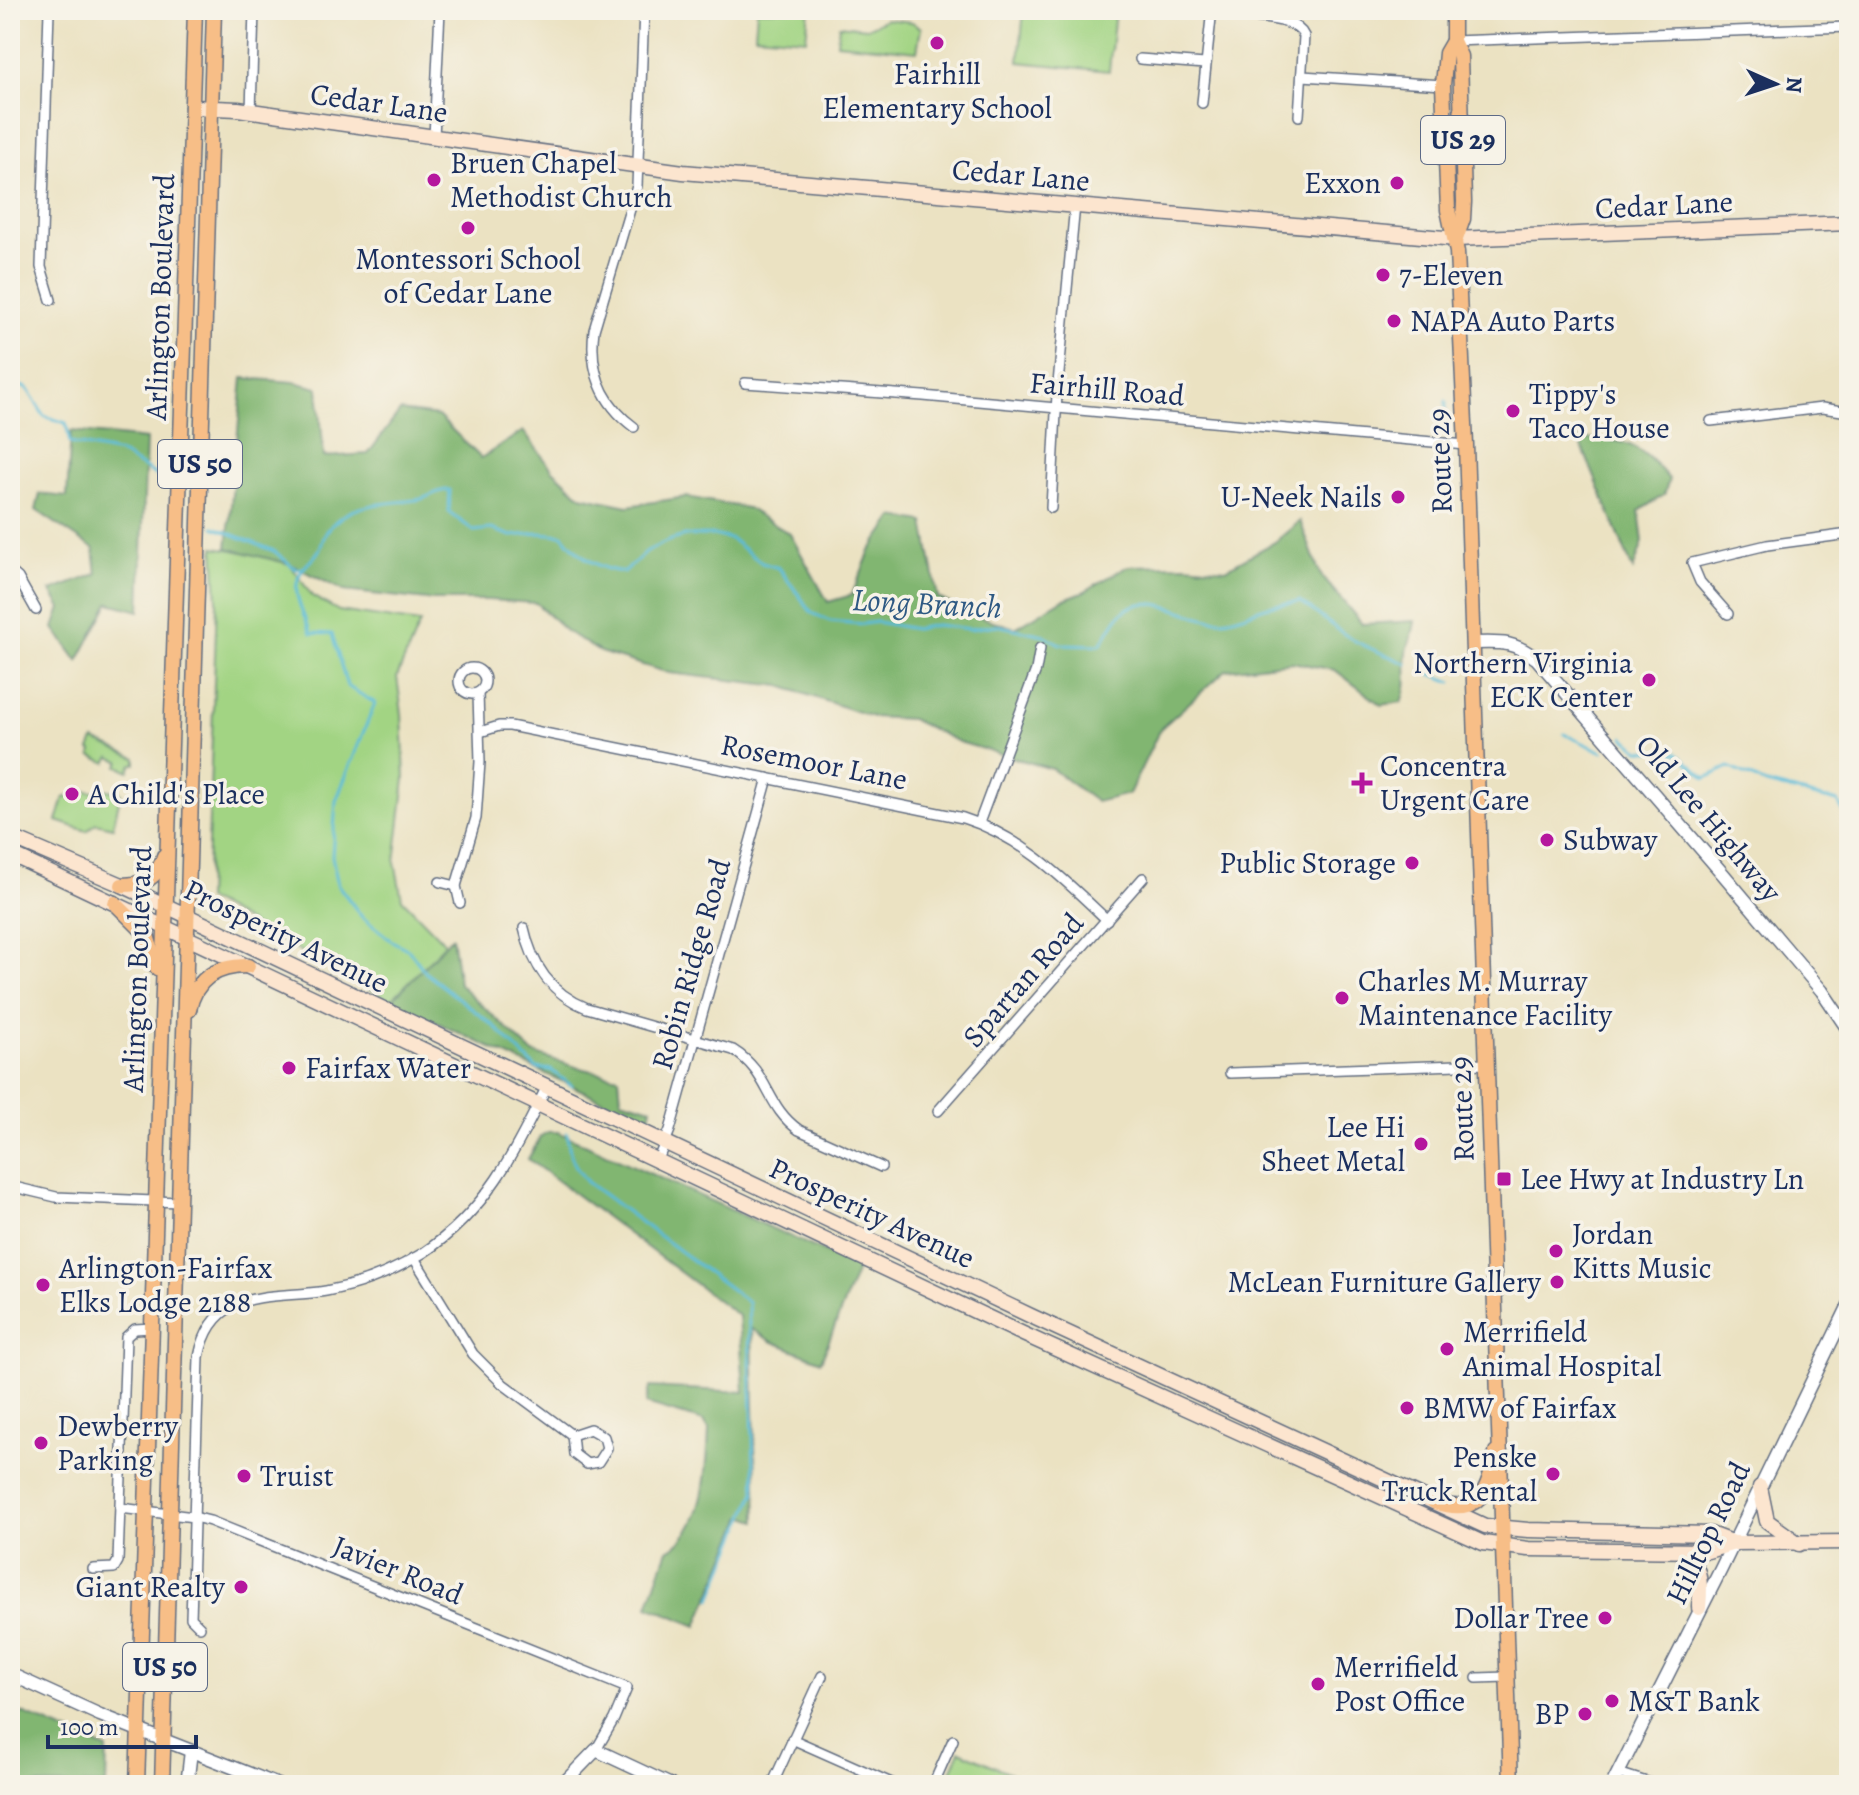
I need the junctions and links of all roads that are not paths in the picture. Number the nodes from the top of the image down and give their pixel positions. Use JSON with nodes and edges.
{"nodes":[{"id":1,"x":49,"y":10,"type":"edge"},
{"id":2,"x":195,"y":10,"type":"edge"},
{"id":3,"x":214,"y":10,"type":"edge"},
{"id":4,"x":254,"y":10,"type":"edge"},
{"id":5,"x":440,"y":10,"type":"edge"},
{"id":6,"x":644,"y":10,"type":"edge"},
{"id":7,"x":1219,"y":10,"type":"edge"},
{"id":8,"x":1453,"y":10,"type":"edge"},
{"id":9,"x":1847,"y":27,"type":"edge"},
{"id":10,"x":1453,"y":41,"type":"junction"},
{"id":11,"x":1140,"y":59,"type":"dead end"},
{"id":12,"x":1205,"y":64,"type":"junction"},
{"id":13,"x":1302,"y":76,"type":"junction"},
{"id":14,"x":1443,"y":85,"type":"junction"},
{"id":15,"x":1202,"y":103,"type":"dead end"},
{"id":16,"x":192,"y":107,"type":"junction"},
{"id":17,"x":211,"y":108,"type":"junction"},
{"id":18,"x":251,"y":111,"type":"junction"},
{"id":19,"x":1299,"y":116,"type":"dead end"},
{"id":20,"x":434,"y":137,"type":"junction"},
{"id":21,"x":1849,"y":137,"type":"edge"},
{"id":22,"x":638,"y":168,"type":"junction"},
{"id":23,"x":1075,"y":205,"type":"junction"},
{"id":24,"x":1849,"y":223,"type":"edge"},
{"id":25,"x":1456,"y":239,"type":"junction"},
{"id":26,"x":51,"y":300,"type":"dead end"},
{"id":27,"x":745,"y":383,"type":"dead end"},
{"id":28,"x":1056,"y":408,"type":"junction"},
{"id":29,"x":1849,"y":412,"type":"edge"},
{"id":30,"x":1711,"y":421,"type":"dead end"},
{"id":31,"x":634,"y":427,"type":"dead end"},
{"id":32,"x":1466,"y":445,"type":"junction"},
{"id":33,"x":1051,"y":508,"type":"dead end"},
{"id":34,"x":1849,"y":534,"type":"edge"},
{"id":35,"x":10,"y":571,"type":"edge"},
{"id":36,"x":36,"y":610,"type":"dead end"},
{"id":37,"x":1728,"y":614,"type":"dead end"},
{"id":38,"x":1473,"y":643,"type":"junction"},
{"id":39,"x":1040,"y":648,"type":"dead end"},
{"id":40,"x":478,"y":693,"type":"dead end"},
{"id":41,"x":480,"y":732,"type":"junction"},
{"id":42,"x":768,"y":778,"type":"junction"},
{"id":43,"x":979,"y":823,"type":"junction"},
{"id":44,"x":168,"y":836,"type":"junction"},
{"id":45,"x":10,"y":837,"type":"edge"},
{"id":46,"x":10,"y":854,"type":"edge"},
{"id":47,"x":1143,"y":878,"type":"dead end"},
{"id":48,"x":440,"y":882,"type":"dead end"},
{"id":49,"x":122,"y":885,"type":"junction"},
{"id":50,"x":456,"y":886,"type":"junction"},
{"id":51,"x":115,"y":903,"type":"junction"},
{"id":52,"x":460,"y":903,"type":"dead end"},
{"id":53,"x":166,"y":907,"type":"junction"},
{"id":54,"x":186,"y":917,"type":"junction"},
{"id":55,"x":1107,"y":920,"type":"junction"},
{"id":56,"x":164,"y":927,"type":"junction"},
{"id":57,"x":524,"y":928,"type":"dead end"},
{"id":58,"x":186,"y":937,"type":"junction"},
{"id":59,"x":248,"y":966,"type":"junction"},
{"id":60,"x":162,"y":992,"type":"junction"},
{"id":61,"x":1849,"y":1031,"type":"edge"},
{"id":62,"x":694,"y":1038,"type":"junction"},
{"id":63,"x":182,"y":1046,"type":"junction"},
{"id":64,"x":1486,"y":1064,"type":"junction"},
{"id":65,"x":1230,"y":1073,"type":"dead end"},
{"id":66,"x":546,"y":1088,"type":"junction"},
{"id":67,"x":538,"y":1105,"type":"junction"},
{"id":68,"x":938,"y":1111,"type":"dead end"},
{"id":69,"x":665,"y":1144,"type":"junction"},
{"id":70,"x":657,"y":1162,"type":"junction"},
{"id":71,"x":881,"y":1167,"type":"dead end"},
{"id":72,"x":10,"y":1186,"type":"edge"},
{"id":73,"x":156,"y":1201,"type":"junction"},
{"id":74,"x":179,"y":1202,"type":"junction"},
{"id":75,"x":414,"y":1258,"type":"junction"},
{"id":76,"x":1849,"y":1305,"type":"edge"},
{"id":77,"x":152,"y":1328,"type":"junction"},
{"id":78,"x":572,"y":1435,"type":"dead end"},
{"id":79,"x":1499,"y":1437,"type":"junction"},
{"id":80,"x":1760,"y":1487,"type":"junction"},
{"id":81,"x":1434,"y":1502,"type":"junction"},
{"id":82,"x":120,"y":1508,"type":"junction"},
{"id":83,"x":147,"y":1512,"type":"junction"},
{"id":84,"x":171,"y":1514,"type":"junction"},
{"id":85,"x":194,"y":1517,"type":"junction"},
{"id":86,"x":1503,"y":1529,"type":"junction"},
{"id":87,"x":1849,"y":1542,"type":"edge"},
{"id":88,"x":1734,"y":1543,"type":"junction"},
{"id":89,"x":1800,"y":1544,"type":"junction"},
{"id":90,"x":1503,"y":1548,"type":"junction"},
{"id":91,"x":1679,"y":1551,"type":"junction"},
{"id":92,"x":93,"y":1569,"type":"dead end"},
{"id":93,"x":1699,"y":1608,"type":"junction"},
{"id":94,"x":200,"y":1627,"type":"dead end"},
{"id":95,"x":10,"y":1674,"type":"edge"},
{"id":96,"x":822,"y":1676,"type":"dead end"},
{"id":97,"x":1507,"y":1677,"type":"junction"},
{"id":98,"x":1477,"y":1678,"type":"dead end"},
{"id":99,"x":139,"y":1731,"type":"junction"},
{"id":100,"x":792,"y":1739,"type":"junction"},
{"id":101,"x":953,"y":1740,"type":"dead end"},
{"id":102,"x":163,"y":1741,"type":"junction"},
{"id":103,"x":596,"y":1750,"type":"junction"},
{"id":104,"x":191,"y":1751,"type":"junction"},
{"id":105,"x":1615,"y":1779,"type":"edge"},
{"id":106,"x":137,"y":1785,"type":"edge"},
{"id":107,"x":162,"y":1785,"type":"edge"},
{"id":108,"x":187,"y":1785,"type":"edge"},
{"id":109,"x":278,"y":1785,"type":"edge"},
{"id":110,"x":562,"y":1785,"type":"edge"},
{"id":111,"x":671,"y":1785,"type":"edge"},
{"id":112,"x":772,"y":1785,"type":"edge"},
{"id":113,"x":896,"y":1785,"type":"edge"},
{"id":114,"x":933,"y":1785,"type":"edge"},
{"id":115,"x":1511,"y":1785,"type":"edge"},
{"id":116,"x":1656,"y":1785,"type":"edge"}],
"edges":[{"from":1,"to":26,"type":"street"},
{"from":2,"to":16,"type":"main road","name":"Arlington Boulevard","number":"US 50"},
{"from":3,"to":17,"type":"main road","name":"Arlington Boulevard","number":"US 50"},
{"from":4,"to":18,"type":"street"},
{"from":5,"to":20,"type":"street"},
{"from":6,"to":22,"type":"street"},
{"from":7,"to":12,"type":"street"},
{"from":7,"to":13,"type":"street"},
{"from":8,"to":10,"type":"main road","name":"Route 29","number":"US 29"},
{"from":9,"to":10,"type":"street"},
{"from":9,"to":21,"type":"street"},
{"from":10,"to":14,"type":"main road","name":"Route 29","number":"US 29"},
{"from":10,"to":25,"type":"main road","name":"Route 29","number":"US 29"},
{"from":11,"to":12,"type":"street"},
{"from":12,"to":15,"type":"street"},
{"from":13,"to":14,"type":"street"},
{"from":13,"to":19,"type":"street"},
{"from":14,"to":25,"type":"main road","name":"Route 29","number":"US 29"},
{"from":16,"to":17,"type":"main road","name":"Cedar Lane"},
{"from":16,"to":44,"type":"main road","name":"Arlington Boulevard","number":"US 50"},
{"from":17,"to":18,"type":"main road","name":"Cedar Lane"},
{"from":17,"to":54,"type":"main road","name":"Arlington Boulevard","number":"US 50"},
{"from":18,"to":20,"type":"main road","name":"Cedar Lane"},
{"from":20,"to":22,"type":"main road","name":"Cedar Lane"},
{"from":22,"to":23,"type":"main road","name":"Cedar Lane"},
{"from":22,"to":31,"type":"street"},
{"from":23,"to":25,"type":"main road","name":"Cedar Lane"},
{"from":23,"to":28,"type":"street"},
{"from":24,"to":25,"type":"main road","name":"Cedar Lane"},
{"from":25,"to":32,"type":"main road","name":"Route 29","number":"US 29"},
{"from":27,"to":28,"type":"street","name":"Fairhill Road"},
{"from":28,"to":32,"type":"street","name":"Fairhill Road"},
{"from":28,"to":33,"type":"street"},
{"from":29,"to":30,"type":"street"},
{"from":32,"to":38,"type":"main road","name":"Route 29","number":"US 29"},
{"from":34,"to":37,"type":"street"},
{"from":35,"to":36,"type":"street"},
{"from":38,"to":61,"type":"street","name":"Old Lee Highway"},
{"from":38,"to":64,"type":"main road","name":"Route 29","number":"US 29"},
{"from":39,"to":43,"type":"street"},
{"from":40,"to":41,"type":"street"},
{"from":41,"to":42,"type":"street","name":"Rosemoor Lane"},
{"from":41,"to":50,"type":"street"},
{"from":42,"to":43,"type":"street","name":"Rosemoor Lane"},
{"from":42,"to":62,"type":"street","name":"Robin Ridge Road"},
{"from":43,"to":55,"type":"street","name":"Rosemoor Lane"},
{"from":44,"to":49,"type":"main road"},
{"from":44,"to":53,"type":"main road","name":"Arlington Boulevard","number":"US 50"},
{"from":45,"to":49,"type":"main road","name":"Prosperity Avenue"},
{"from":46,"to":51,"type":"main road","name":"Prosperity Avenue"},
{"from":47,"to":55,"type":"street","name":"Spartan Road"},
{"from":48,"to":50,"type":"street"},
{"from":49,"to":53,"type":"main road","name":"Prosperity Avenue"},
{"from":50,"to":52,"type":"street"},
{"from":51,"to":56,"type":"main road","name":"Prosperity Avenue"},
{"from":51,"to":60,"type":"main road"},
{"from":53,"to":54,"type":"main road","name":"Prosperity Avenue"},
{"from":53,"to":56,"type":"main road","name":"Arlington Boulevard","number":"US 50"},
{"from":54,"to":58,"type":"main road","name":"Arlington Boulevard","number":"US 50"},
{"from":54,"to":66,"type":"main road","name":"Prosperity Avenue"},
{"from":55,"to":68,"type":"street","name":"Spartan Road"},
{"from":56,"to":58,"type":"main road","name":"Prosperity Avenue"},
{"from":56,"to":60,"type":"main road","name":"Arlington Boulevard","number":"US 50"},
{"from":57,"to":62,"type":"street"},
{"from":58,"to":59,"type":"main road","name":"Prosperity Avenue"},
{"from":58,"to":63,"type":"main road","name":"Arlington Boulevard","number":"US 50"},
{"from":59,"to":63,"type":"main road"},
{"from":59,"to":67,"type":"main road","name":"Prosperity Avenue"},
{"from":60,"to":73,"type":"main road","name":"Arlington Boulevard","number":"US 50"},
{"from":62,"to":69,"type":"street","name":"Robin Ridge Road"},
{"from":62,"to":71,"type":"street"},
{"from":63,"to":74,"type":"main road","name":"Arlington Boulevard","number":"US 50"},
{"from":64,"to":65,"type":"street"},
{"from":64,"to":79,"type":"main road","name":"Route 29","number":"US 29"},
{"from":66,"to":67,"type":"street"},
{"from":66,"to":69,"type":"main road","name":"Prosperity Avenue"},
{"from":67,"to":70,"type":"main road","name":"Prosperity Avenue"},
{"from":67,"to":75,"type":"street"},
{"from":69,"to":70,"type":"street","name":"Robin Ridge Road"},
{"from":69,"to":81,"type":"main road","name":"Prosperity Avenue"},
{"from":70,"to":90,"type":"main road","name":"Prosperity Avenue"},
{"from":72,"to":73,"type":"street"},
{"from":73,"to":74,"type":"street"},
{"from":73,"to":77,"type":"main road","name":"Arlington Boulevard","number":"US 50"},
{"from":74,"to":84,"type":"main road","name":"Arlington Boulevard","number":"US 50"},
{"from":75,"to":78,"type":"street"},
{"from":75,"to":85,"type":"street"},
{"from":76,"to":80,"type":"street","name":"Hilltop Road"},
{"from":77,"to":82,"type":"street"},
{"from":77,"to":83,"type":"main road","name":"Arlington Boulevard","number":"US 50"},
{"from":79,"to":81,"type":"main road"},
{"from":79,"to":86,"type":"main road","name":"Route 29","number":"US 29"},
{"from":80,"to":88,"type":"street","name":"Hilltop Road"},
{"from":80,"to":89,"type":"main road"},
{"from":81,"to":86,"type":"main road","name":"Prosperity Avenue"},
{"from":82,"to":83,"type":"street","name":"Javier Road"},
{"from":82,"to":92,"type":"street"},
{"from":83,"to":84,"type":"street","name":"Javier Road"},
{"from":83,"to":99,"type":"main road","name":"Arlington Boulevard","number":"US 50"},
{"from":84,"to":85,"type":"street","name":"Javier Road"},
{"from":84,"to":102,"type":"main road","name":"Arlington Boulevard","number":"US 50"},
{"from":85,"to":94,"type":"street"},
{"from":85,"to":103,"type":"street","name":"Javier Road"},
{"from":86,"to":88,"type":"main road","name":"Prosperity Avenue"},
{"from":86,"to":90,"type":"main road","name":"Route 29","number":"US 29"},
{"from":87,"to":89,"type":"main road","name":"Prosperity Avenue"},
{"from":88,"to":89,"type":"main road","name":"Prosperity Avenue"},
{"from":88,"to":91,"type":"main road","name":"Prosperity Avenue"},
{"from":88,"to":93,"type":"street","name":"Hilltop Road"},
{"from":90,"to":91,"type":"main road","name":"Prosperity Avenue"},
{"from":90,"to":97,"type":"main road","name":"Route 29","number":"US 29"},
{"from":91,"to":93,"type":"main road"},
{"from":93,"to":105,"type":"street","name":"Hilltop Road"},
{"from":95,"to":99,"type":"street"},
{"from":96,"to":100,"type":"street"},
{"from":97,"to":98,"type":"street"},
{"from":97,"to":115,"type":"main road","name":"Route 29","number":"US 29"},
{"from":99,"to":102,"type":"street"},
{"from":99,"to":106,"type":"main road","name":"Arlington Boulevard","number":"US 50"},
{"from":100,"to":112,"type":"street"},
{"from":100,"to":113,"type":"street"},
{"from":101,"to":114,"type":"street"},
{"from":102,"to":104,"type":"street"},
{"from":102,"to":107,"type":"main road","name":"Arlington Boulevard","number":"US 50"},
{"from":103,"to":110,"type":"street"},
{"from":103,"to":111,"type":"street"},
{"from":104,"to":108,"type":"street"},
{"from":104,"to":109,"type":"street"},
{"from":105,"to":116,"type":"street"}]}
